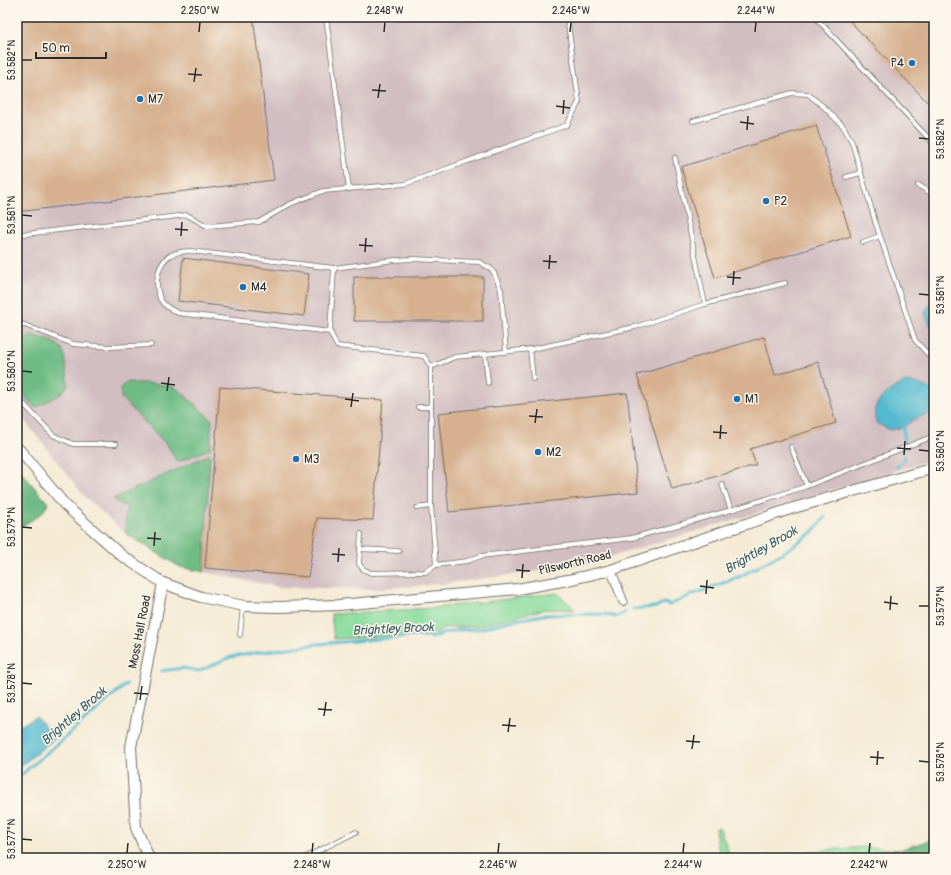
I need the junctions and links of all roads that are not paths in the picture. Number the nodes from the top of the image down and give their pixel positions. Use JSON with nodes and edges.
{"nodes":[{"id":1,"x":326,"y":17,"type":"edge"},
{"id":2,"x":567,"y":17,"type":"edge"},
{"id":3,"x":815,"y":17,"type":"edge"},
{"id":4,"x":693,"y":121,"type":"dead end"},
{"id":5,"x":934,"y":144,"type":"edge"},
{"id":6,"x":675,"y":158,"type":"dead end"},
{"id":7,"x":861,"y":173,"type":"junction"},
{"id":8,"x":846,"y":177,"type":"dead end"},
{"id":9,"x":918,"y":185,"type":"dead end"},
{"id":10,"x":349,"y":189,"type":"junction"},
{"id":11,"x":934,"y":195,"type":"edge"},
{"id":12,"x":17,"y":235,"type":"edge"},
{"id":13,"x":880,"y":236,"type":"junction"},
{"id":14,"x":863,"y":242,"type":"dead end"},
{"id":15,"x":334,"y":268,"type":"junction"},
{"id":16,"x":786,"y":283,"type":"dead end"},
{"id":17,"x":705,"y":304,"type":"junction"},
{"id":18,"x":17,"y":322,"type":"edge"},
{"id":19,"x":330,"y":332,"type":"junction"},
{"id":20,"x":151,"y":345,"type":"dead end"},
{"id":21,"x":530,"y":349,"type":"junction"},
{"id":22,"x":506,"y":352,"type":"junction"},
{"id":23,"x":485,"y":354,"type":"junction"},
{"id":24,"x":934,"y":361,"type":"edge"},
{"id":25,"x":431,"y":367,"type":"junction"},
{"id":26,"x":533,"y":379,"type":"dead end"},
{"id":27,"x":488,"y":383,"type":"dead end"},
{"id":28,"x":17,"y":397,"type":"edge"},
{"id":29,"x":418,"y":407,"type":"dead end"},
{"id":30,"x":431,"y":407,"type":"junction"},
{"id":31,"x":934,"y":436,"type":"edge"},
{"id":32,"x":116,"y":444,"type":"dead end"},
{"id":33,"x":17,"y":447,"type":"edge"},
{"id":34,"x":791,"y":447,"type":"dead end"},
{"id":35,"x":934,"y":468,"type":"edge"},
{"id":36,"x":722,"y":484,"type":"dead end"},
{"id":37,"x":807,"y":486,"type":"junction"},
{"id":38,"x":431,"y":506,"type":"junction"},
{"id":39,"x":417,"y":508,"type":"dead end"},
{"id":40,"x":731,"y":510,"type":"junction"},
{"id":41,"x":361,"y":534,"type":"dead end"},
{"id":42,"x":360,"y":549,"type":"junction"},
{"id":43,"x":399,"y":551,"type":"dead end"},
{"id":44,"x":436,"y":565,"type":"junction"},
{"id":45,"x":611,"y":570,"type":"junction"},
{"id":46,"x":163,"y":583,"type":"junction"},
{"id":47,"x":623,"y":601,"type":"dead end"},
{"id":48,"x":244,"y":606,"type":"junction"},
{"id":49,"x":240,"y":635,"type":"dead end"},
{"id":50,"x":356,"y":832,"type":"dead end"},
{"id":51,"x":149,"y":858,"type":"edge"},
{"id":52,"x":304,"y":858,"type":"edge"}],
"edges":[{"from":1,"to":10,"type":"lane"},
{"from":2,"to":10,"type":"lane"},
{"from":3,"to":5,"type":"lane"},
{"from":4,"to":7,"type":"lane"},
{"from":6,"to":17,"type":"lane"},
{"from":7,"to":8,"type":"lane"},
{"from":7,"to":13,"type":"lane"},
{"from":9,"to":11,"type":"lane"},
{"from":10,"to":12,"type":"lane"},
{"from":13,"to":14,"type":"lane"},
{"from":13,"to":24,"type":"lane"},
{"from":15,"to":19,"type":"lane"},
{"from":15,"to":19,"type":"lane"},
{"from":15,"to":22,"type":"lane"},
{"from":16,"to":17,"type":"lane"},
{"from":17,"to":21,"type":"lane"},
{"from":18,"to":20,"type":"lane"},
{"from":19,"to":25,"type":"lane"},
{"from":21,"to":22,"type":"lane"},
{"from":21,"to":26,"type":"lane"},
{"from":22,"to":23,"type":"lane"},
{"from":23,"to":25,"type":"lane"},
{"from":23,"to":27,"type":"lane"},
{"from":25,"to":30,"type":"lane"},
{"from":28,"to":32,"type":"lane"},
{"from":29,"to":30,"type":"lane"},
{"from":30,"to":38,"type":"lane"},
{"from":31,"to":37,"type":"lane"},
{"from":33,"to":46,"type":"street","name":"Moss Hall Road"},
{"from":34,"to":37,"type":"lane"},
{"from":35,"to":45,"type":"street","name":"Pilsworth Road"},
{"from":36,"to":40,"type":"lane"},
{"from":37,"to":40,"type":"lane"},
{"from":38,"to":39,"type":"lane"},
{"from":38,"to":44,"type":"lane"},
{"from":40,"to":44,"type":"lane"},
{"from":41,"to":42,"type":"lane"},
{"from":42,"to":43,"type":"lane"},
{"from":42,"to":44,"type":"lane"},
{"from":45,"to":47,"type":"street"},
{"from":45,"to":48,"type":"street","name":"Pilsworth Road"},
{"from":46,"to":48,"type":"street","name":"Pilsworth Road"},
{"from":46,"to":51,"type":"street","name":"Moss Hall Road"},
{"from":48,"to":49,"type":"lane"},
{"from":50,"to":52,"type":"lane"}]}
